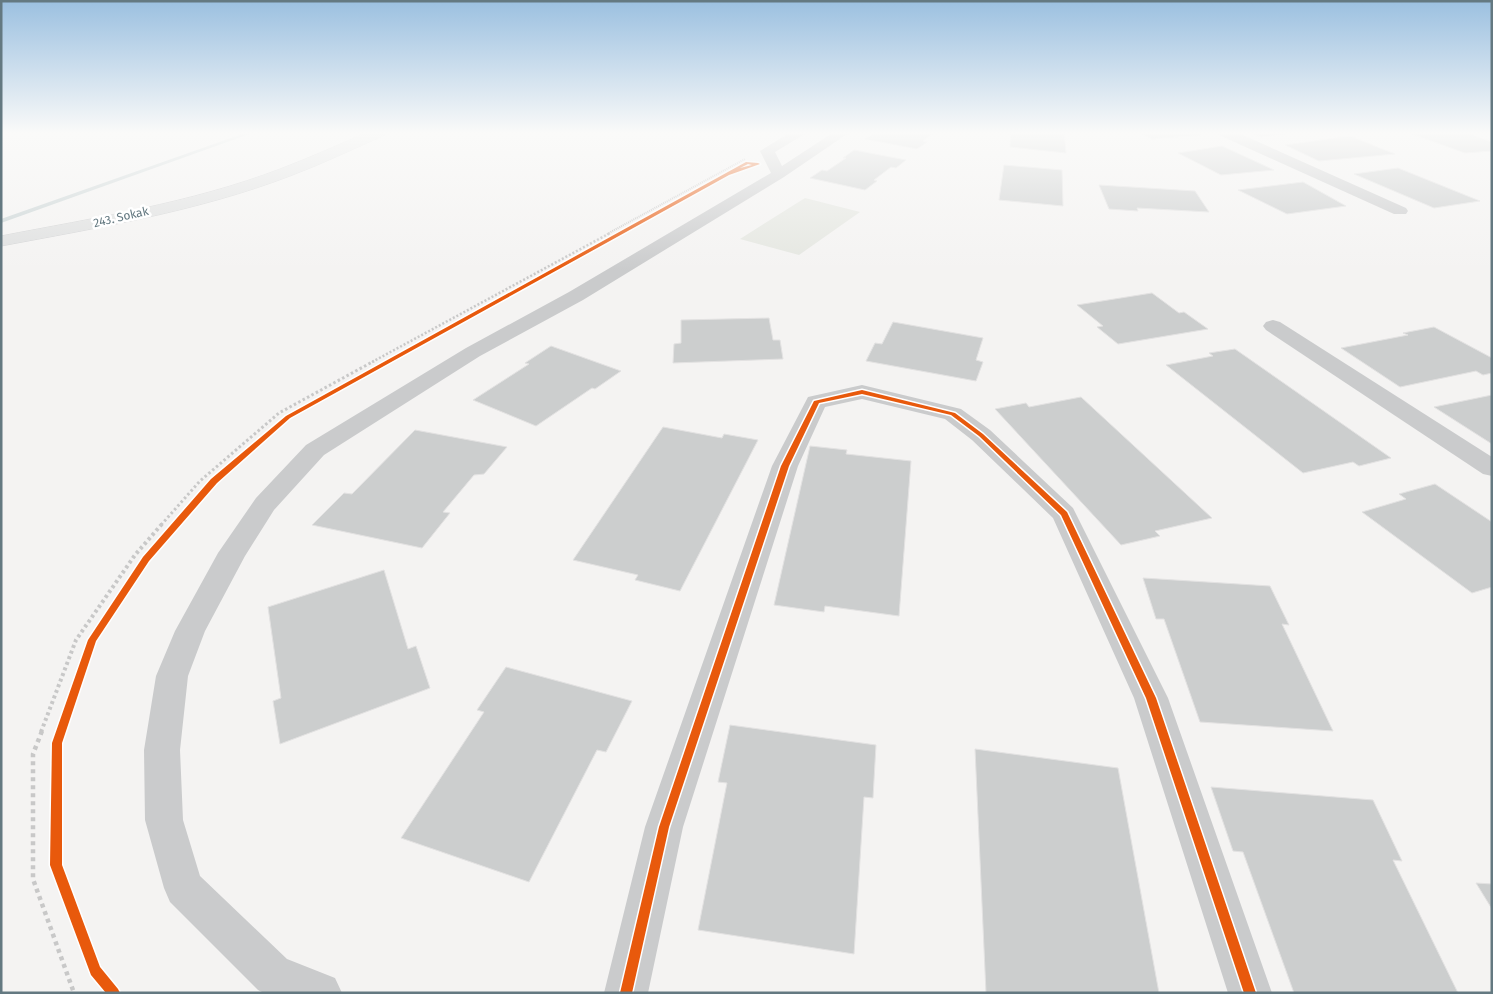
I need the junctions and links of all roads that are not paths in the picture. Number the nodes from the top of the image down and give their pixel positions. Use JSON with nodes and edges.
{"nodes":[{"id":1,"x":267,"y":178,"type":"edge"},
{"id":2,"x":749,"y":178,"type":"edge"},
{"id":3,"x":1329,"y":178,"type":"edge"},
{"id":4,"x":1400,"y":210,"type":"dead end"},
{"id":5,"x":1,"y":241,"type":"edge"},
{"id":6,"x":1273,"y":326,"type":"dead end"},
{"id":7,"x":1492,"y":468,"type":"edge"},
{"id":8,"x":320,"y":993,"type":"edge"},
{"id":9,"x":626,"y":993,"type":"edge"},
{"id":10,"x":1250,"y":993,"type":"edge"}],
"edges":[{"from":1,"to":5,"type":"street","name":"243. Sokak"},
{"from":2,"to":8,"type":"street"},
{"from":3,"to":4,"type":"street"},
{"from":6,"to":7,"type":"street"},
{"from":9,"to":10,"type":"street"}]}
